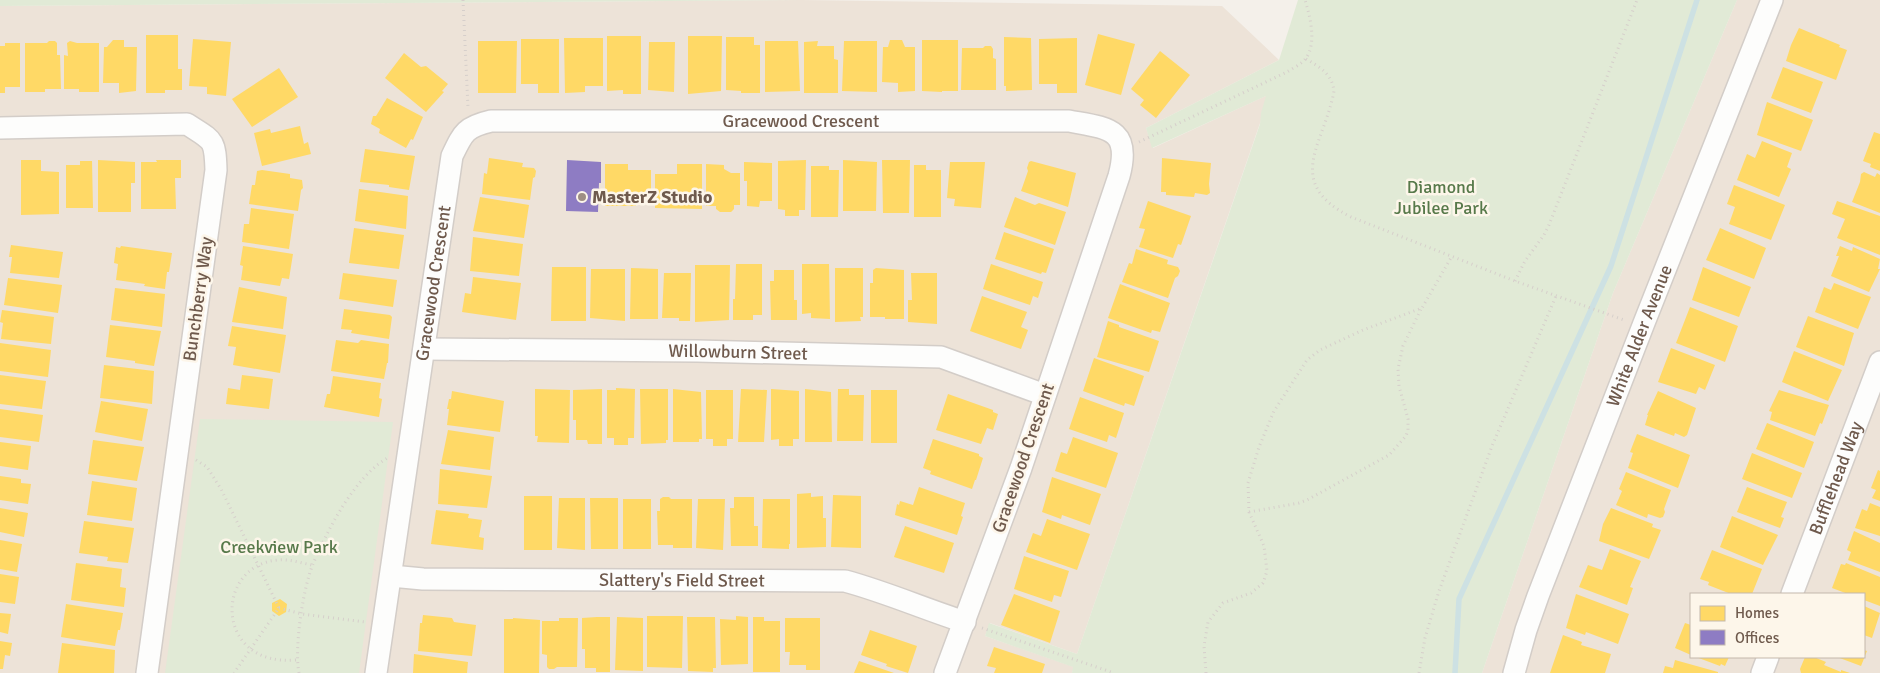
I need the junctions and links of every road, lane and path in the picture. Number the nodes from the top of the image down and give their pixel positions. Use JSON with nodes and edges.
{"nodes":[{"id":1,"x":463,"y":0,"type":"edge"},
{"id":2,"x":1305,"y":0,"type":"edge"},
{"id":3,"x":1638,"y":0,"type":"edge"},
{"id":4,"x":1772,"y":0,"type":"edge"},
{"id":5,"x":1306,"y":59,"type":"junction"},
{"id":6,"x":472,"y":125,"type":"junction"},
{"id":7,"x":0,"y":128,"type":"edge"},
{"id":8,"x":1123,"y":148,"type":"junction"},
{"id":9,"x":1452,"y":256,"type":"junction"},
{"id":10,"x":1515,"y":281,"type":"junction"},
{"id":11,"x":1556,"y":296,"type":"junction"},
{"id":12,"x":1422,"y":308,"type":"junction"},
{"id":13,"x":1621,"y":320,"type":"dead end"},
{"id":14,"x":424,"y":349,"type":"junction"},
{"id":15,"x":1880,"y":362,"type":"edge"},
{"id":16,"x":1045,"y":395,"type":"junction"},
{"id":17,"x":409,"y":445,"type":"junction"},
{"id":18,"x":177,"y":453,"type":"junction"},
{"id":19,"x":1249,"y":512,"type":"junction"},
{"id":20,"x":259,"y":565,"type":"junction"},
{"id":21,"x":312,"y":565,"type":"junction"},
{"id":22,"x":392,"y":576,"type":"junction"},
{"id":23,"x":1792,"y":593,"type":"edge"},
{"id":24,"x":279,"y":608,"type":"junction"},
{"id":25,"x":302,"y":614,"type":"junction"},
{"id":26,"x":965,"y":622,"type":"junction"},
{"id":27,"x":382,"y":624,"type":"junction"},
{"id":28,"x":249,"y":650,"type":"junction"},
{"id":29,"x":1768,"y":658,"type":"edge"},
{"id":30,"x":296,"y":660,"type":"junction"},
{"id":31,"x":147,"y":673,"type":"edge"},
{"id":32,"x":234,"y":673,"type":"edge"},
{"id":33,"x":299,"y":673,"type":"edge"},
{"id":34,"x":376,"y":673,"type":"edge"},
{"id":35,"x":945,"y":673,"type":"edge"},
{"id":36,"x":1114,"y":673,"type":"edge"},
{"id":37,"x":1206,"y":673,"type":"edge"},
{"id":38,"x":1419,"y":673,"type":"edge"},
{"id":39,"x":1514,"y":673,"type":"edge"},
{"id":40,"x":1762,"y":673,"type":"edge"}],
"edges":[{"from":1,"to":6,"type":"path"},
{"from":2,"to":5,"type":"path"},
{"from":3,"to":10,"type":"path"},
{"from":4,"to":39,"type":"street","name":"White Alder Avenue"},
{"from":5,"to":8,"type":"path"},
{"from":5,"to":9,"type":"path"},
{"from":6,"to":8,"type":"street","name":"Gracewood Crescent"},
{"from":6,"to":14,"type":"street","name":"Gracewood Crescent"},
{"from":7,"to":18,"type":"street","name":"Bunchberry Way"},
{"from":8,"to":16,"type":"street","name":"Gracewood Crescent"},
{"from":9,"to":10,"type":"path"},
{"from":9,"to":12,"type":"path"},
{"from":10,"to":11,"type":"path"},
{"from":11,"to":13,"type":"path"},
{"from":11,"to":38,"type":"path"},
{"from":12,"to":19,"type":"path"},
{"from":12,"to":19,"type":"path"},
{"from":14,"to":16,"type":"street","name":"Willowburn Street"},
{"from":14,"to":17,"type":"street","name":"Gracewood Crescent"},
{"from":15,"to":23,"type":"street","name":"Bufflehead Way"},
{"from":16,"to":26,"type":"street","name":"Gracewood Crescent"},
{"from":17,"to":21,"type":"path"},
{"from":17,"to":22,"type":"street","name":"Gracewood Crescent"},
{"from":18,"to":20,"type":"path"},
{"from":18,"to":31,"type":"street","name":"Bunchberry Way"},
{"from":19,"to":37,"type":"path"},
{"from":20,"to":21,"type":"path"},
{"from":20,"to":24,"type":"path"},
{"from":20,"to":28,"type":"path"},
{"from":21,"to":25,"type":"path"},
{"from":22,"to":26,"type":"street","name":"Slattery's Field Street"},
{"from":22,"to":27,"type":"street","name":"Gracewood Crescent"},
{"from":24,"to":25,"type":"path"},
{"from":24,"to":28,"type":"path"},
{"from":25,"to":27,"type":"path"},
{"from":25,"to":30,"type":"path"},
{"from":26,"to":35,"type":"street","name":"Gracewood Crescent"},
{"from":26,"to":36,"type":"path"},
{"from":27,"to":34,"type":"street","name":"Gracewood Crescent"},
{"from":28,"to":30,"type":"path"},
{"from":28,"to":32,"type":"path"},
{"from":29,"to":40,"type":"street"},
{"from":30,"to":33,"type":"path"}]}
